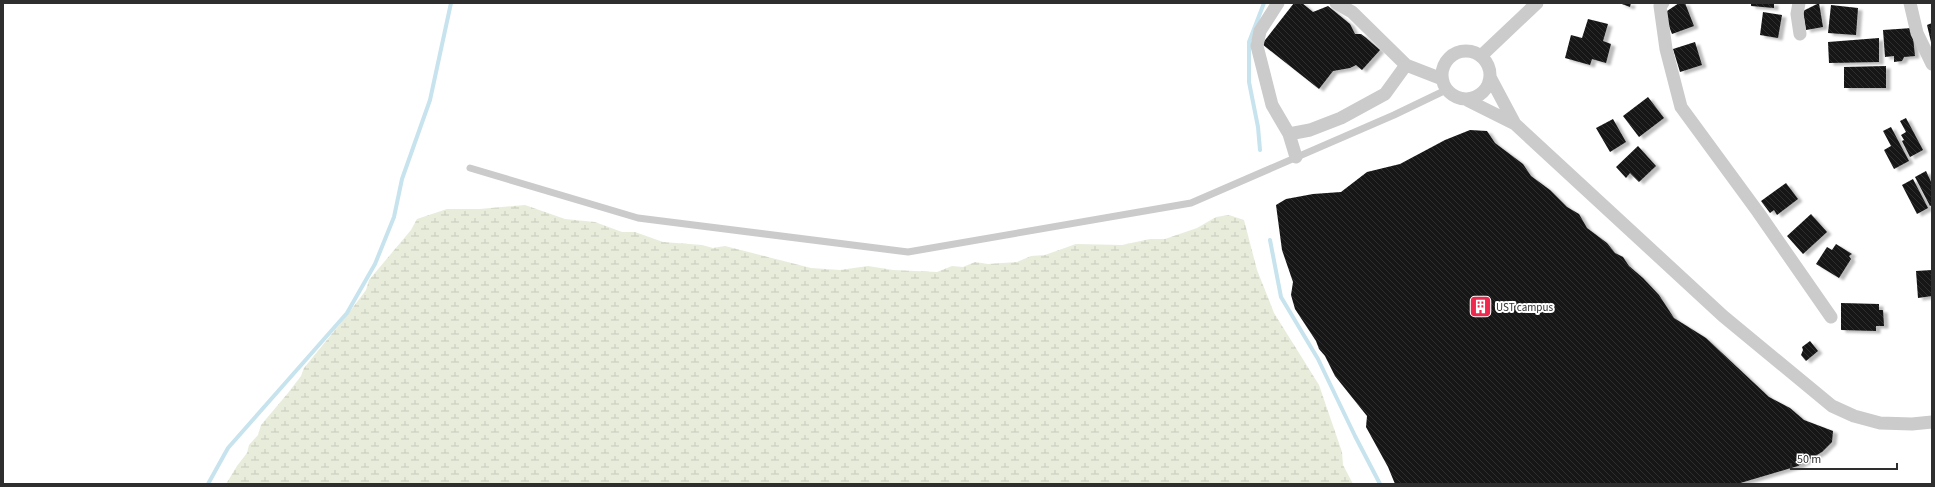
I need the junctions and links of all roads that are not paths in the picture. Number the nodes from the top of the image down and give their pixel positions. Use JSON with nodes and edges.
{"nodes":[{"id":1,"x":1278,"y":3,"type":"edge"},
{"id":2,"x":1336,"y":3,"type":"edge"},
{"id":3,"x":1537,"y":3,"type":"edge"},
{"id":4,"x":1663,"y":3,"type":"edge"},
{"id":5,"x":1799,"y":3,"type":"edge"},
{"id":6,"x":1910,"y":3,"type":"edge"},
{"id":7,"x":1800,"y":34,"type":"dead end"},
{"id":8,"x":1481,"y":56,"type":"junction"},
{"id":9,"x":1932,"y":64,"type":"edge"},
{"id":10,"x":1406,"y":65,"type":"junction"},
{"id":11,"x":1490,"y":77,"type":"junction"},
{"id":12,"x":1444,"y":84,"type":"junction"},
{"id":13,"x":1467,"y":100,"type":"junction"},
{"id":14,"x":1515,"y":124,"type":"junction"},
{"id":15,"x":1289,"y":134,"type":"junction"},
{"id":16,"x":1296,"y":158,"type":"junction"},
{"id":17,"x":470,"y":168,"type":"dead end"},
{"id":18,"x":1831,"y":317,"type":"dead end"},
{"id":19,"x":1932,"y":422,"type":"edge"}],
"edges":[{"from":1,"to":15,"type":"street"},
{"from":2,"to":10,"type":"street"},
{"from":3,"to":8,"type":"street"},
{"from":4,"to":18,"type":"street"},
{"from":5,"to":7,"type":"street"},
{"from":6,"to":9,"type":"street"},
{"from":8,"to":11,"type":"street"},
{"from":8,"to":12,"type":"street"},
{"from":10,"to":12,"type":"street"},
{"from":10,"to":15,"type":"street"},
{"from":11,"to":13,"type":"street"},
{"from":11,"to":14,"type":"street"},
{"from":12,"to":13,"type":"street"},
{"from":12,"to":16,"type":"lane"},
{"from":13,"to":14,"type":"street"},
{"from":14,"to":19,"type":"street"},
{"from":15,"to":16,"type":"street"},
{"from":16,"to":17,"type":"lane"}]}
